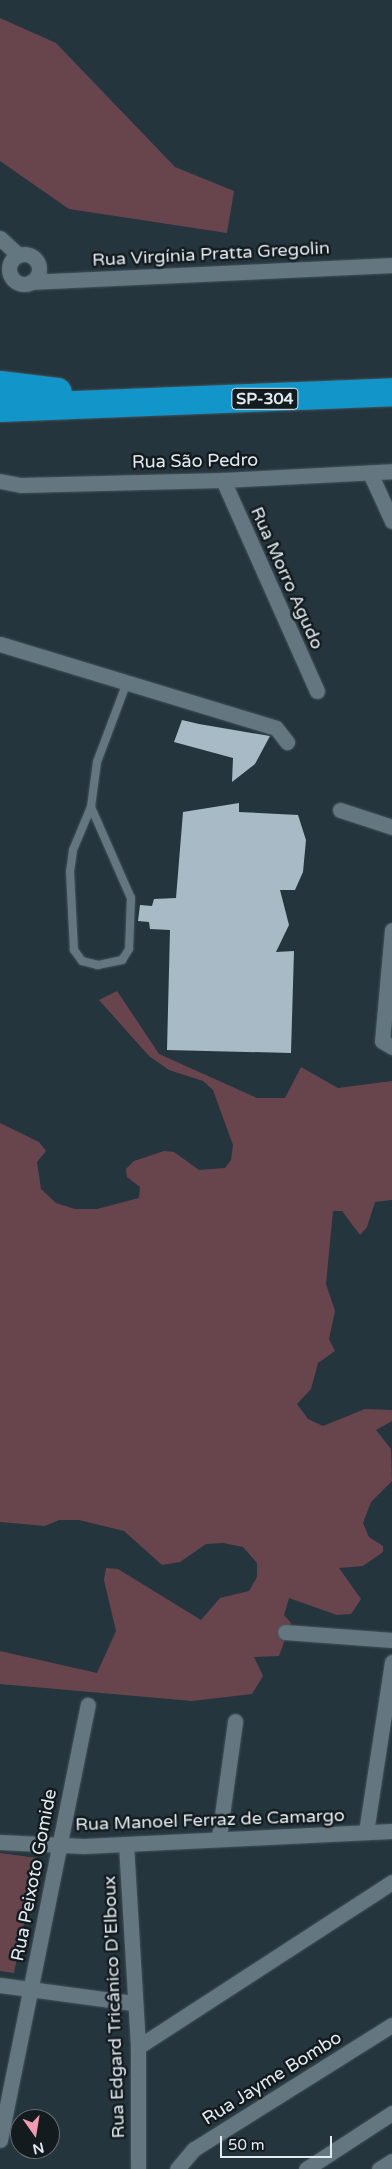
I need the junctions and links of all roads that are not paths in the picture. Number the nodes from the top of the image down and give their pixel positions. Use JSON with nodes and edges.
{"nodes":[{"id":1,"x":0,"y":238,"type":"edge"},
{"id":2,"x":18,"y":255,"type":"junction"},
{"id":3,"x":392,"y":265,"type":"edge"},
{"id":4,"x":7,"y":280,"type":"edge"},
{"id":5,"x":31,"y":282,"type":"junction"},
{"id":6,"x":0,"y":385,"type":"edge"},
{"id":7,"x":392,"y":392,"type":"edge"},
{"id":8,"x":138,"y":404,"type":"junction"},
{"id":9,"x":0,"y":408,"type":"edge"},
{"id":10,"x":392,"y":471,"type":"edge"},
{"id":11,"x":370,"y":473,"type":"junction"},
{"id":12,"x":223,"y":480,"type":"junction"},
{"id":13,"x":0,"y":481,"type":"edge"},
{"id":14,"x":392,"y":521,"type":"edge"},
{"id":15,"x":0,"y":644,"type":"edge"},
{"id":16,"x":127,"y":680,"type":"junction"},
{"id":17,"x":317,"y":691,"type":"dead end"},
{"id":18,"x":287,"y":742,"type":"dead end"},
{"id":19,"x":91,"y":807,"type":"junction"},
{"id":20,"x":340,"y":810,"type":"dead end"},
{"id":21,"x":392,"y":827,"type":"edge"},
{"id":22,"x":392,"y":930,"type":"edge"},
{"id":23,"x":387,"y":1044,"type":"edge"},
{"id":24,"x":285,"y":1632,"type":"dead end"},
{"id":25,"x":392,"y":1640,"type":"edge"},
{"id":26,"x":392,"y":1662,"type":"edge"},
{"id":27,"x":88,"y":1705,"type":"dead end"},
{"id":28,"x":235,"y":1721,"type":"dead end"},
{"id":29,"x":392,"y":1830,"type":"edge"},
{"id":30,"x":366,"y":1832,"type":"junction"},
{"id":31,"x":218,"y":1837,"type":"junction"},
{"id":32,"x":0,"y":1842,"type":"edge"},
{"id":33,"x":57,"y":1843,"type":"junction"},
{"id":34,"x":126,"y":1844,"type":"junction"},
{"id":35,"x":392,"y":1882,"type":"edge"},
{"id":36,"x":0,"y":1985,"type":"edge"},
{"id":37,"x":31,"y":1991,"type":"junction"},
{"id":38,"x":132,"y":2003,"type":"junction"},
{"id":39,"x":392,"y":2025,"type":"edge"},
{"id":40,"x":138,"y":2047,"type":"junction"},
{"id":41,"x":392,"y":2113,"type":"edge"},
{"id":42,"x":0,"y":2140,"type":"edge"},
{"id":43,"x":392,"y":2161,"type":"edge"},
{"id":44,"x":138,"y":2169,"type":"edge"},
{"id":45,"x":177,"y":2169,"type":"edge"},
{"id":46,"x":306,"y":2169,"type":"edge"},
{"id":47,"x":380,"y":2169,"type":"edge"}],
"edges":[{"from":1,"to":2,"type":"street"},
{"from":2,"to":4,"type":"street"},
{"from":2,"to":5,"type":"street"},
{"from":3,"to":5,"type":"street","name":"Rua Virgínia Pratta Gregolin"},
{"from":4,"to":5,"type":"street"},
{"from":6,"to":8,"type":"highway","number":"SP-304"},
{"from":7,"to":8,"type":"highway","number":"SP-304"},
{"from":8,"to":9,"type":"highway","number":"SP-304"},
{"from":10,"to":11,"type":"street","name":"Rua São Pedro"},
{"from":11,"to":12,"type":"street","name":"Rua São Pedro"},
{"from":11,"to":14,"type":"street"},
{"from":12,"to":13,"type":"street","name":"Rua São Pedro"},
{"from":12,"to":17,"type":"street","name":"Rua Morro Agudo"},
{"from":15,"to":16,"type":"street"},
{"from":16,"to":18,"type":"street"},
{"from":16,"to":19,"type":"lane"},
{"from":19,"to":19,"type":"lane"},
{"from":20,"to":21,"type":"street"},
{"from":22,"to":23,"type":"street"},
{"from":24,"to":25,"type":"street"},
{"from":26,"to":30,"type":"street"},
{"from":27,"to":33,"type":"street","name":"Rua Peixoto Gomide"},
{"from":28,"to":31,"type":"street"},
{"from":29,"to":30,"type":"street","name":"Rua Manoel Ferraz de Camargo"},
{"from":30,"to":31,"type":"street","name":"Rua Manoel Ferraz de Camargo"},
{"from":31,"to":34,"type":"street","name":"Rua Manoel Ferraz de Camargo"},
{"from":32,"to":33,"type":"street","name":"Rua Manoel Ferraz de Camargo"},
{"from":33,"to":34,"type":"street","name":"Rua Manoel Ferraz de Camargo"},
{"from":33,"to":37,"type":"street","name":"Rua Peixoto Gomide"},
{"from":34,"to":38,"type":"street","name":"Rua Edgard Tricânico D'Elboux"},
{"from":35,"to":40,"type":"street"},
{"from":36,"to":37,"type":"street"},
{"from":37,"to":38,"type":"street"},
{"from":37,"to":42,"type":"street","name":"Rua Peixoto Gomide"},
{"from":38,"to":40,"type":"street","name":"Rua Edgard Tricânico D'Elboux"},
{"from":39,"to":45,"type":"street","name":"Rua Jayme Bombo"},
{"from":40,"to":44,"type":"street","name":"Rua Edgard Tricânico D'Elboux"},
{"from":41,"to":46,"type":"street"},
{"from":43,"to":47,"type":"street"}]}
